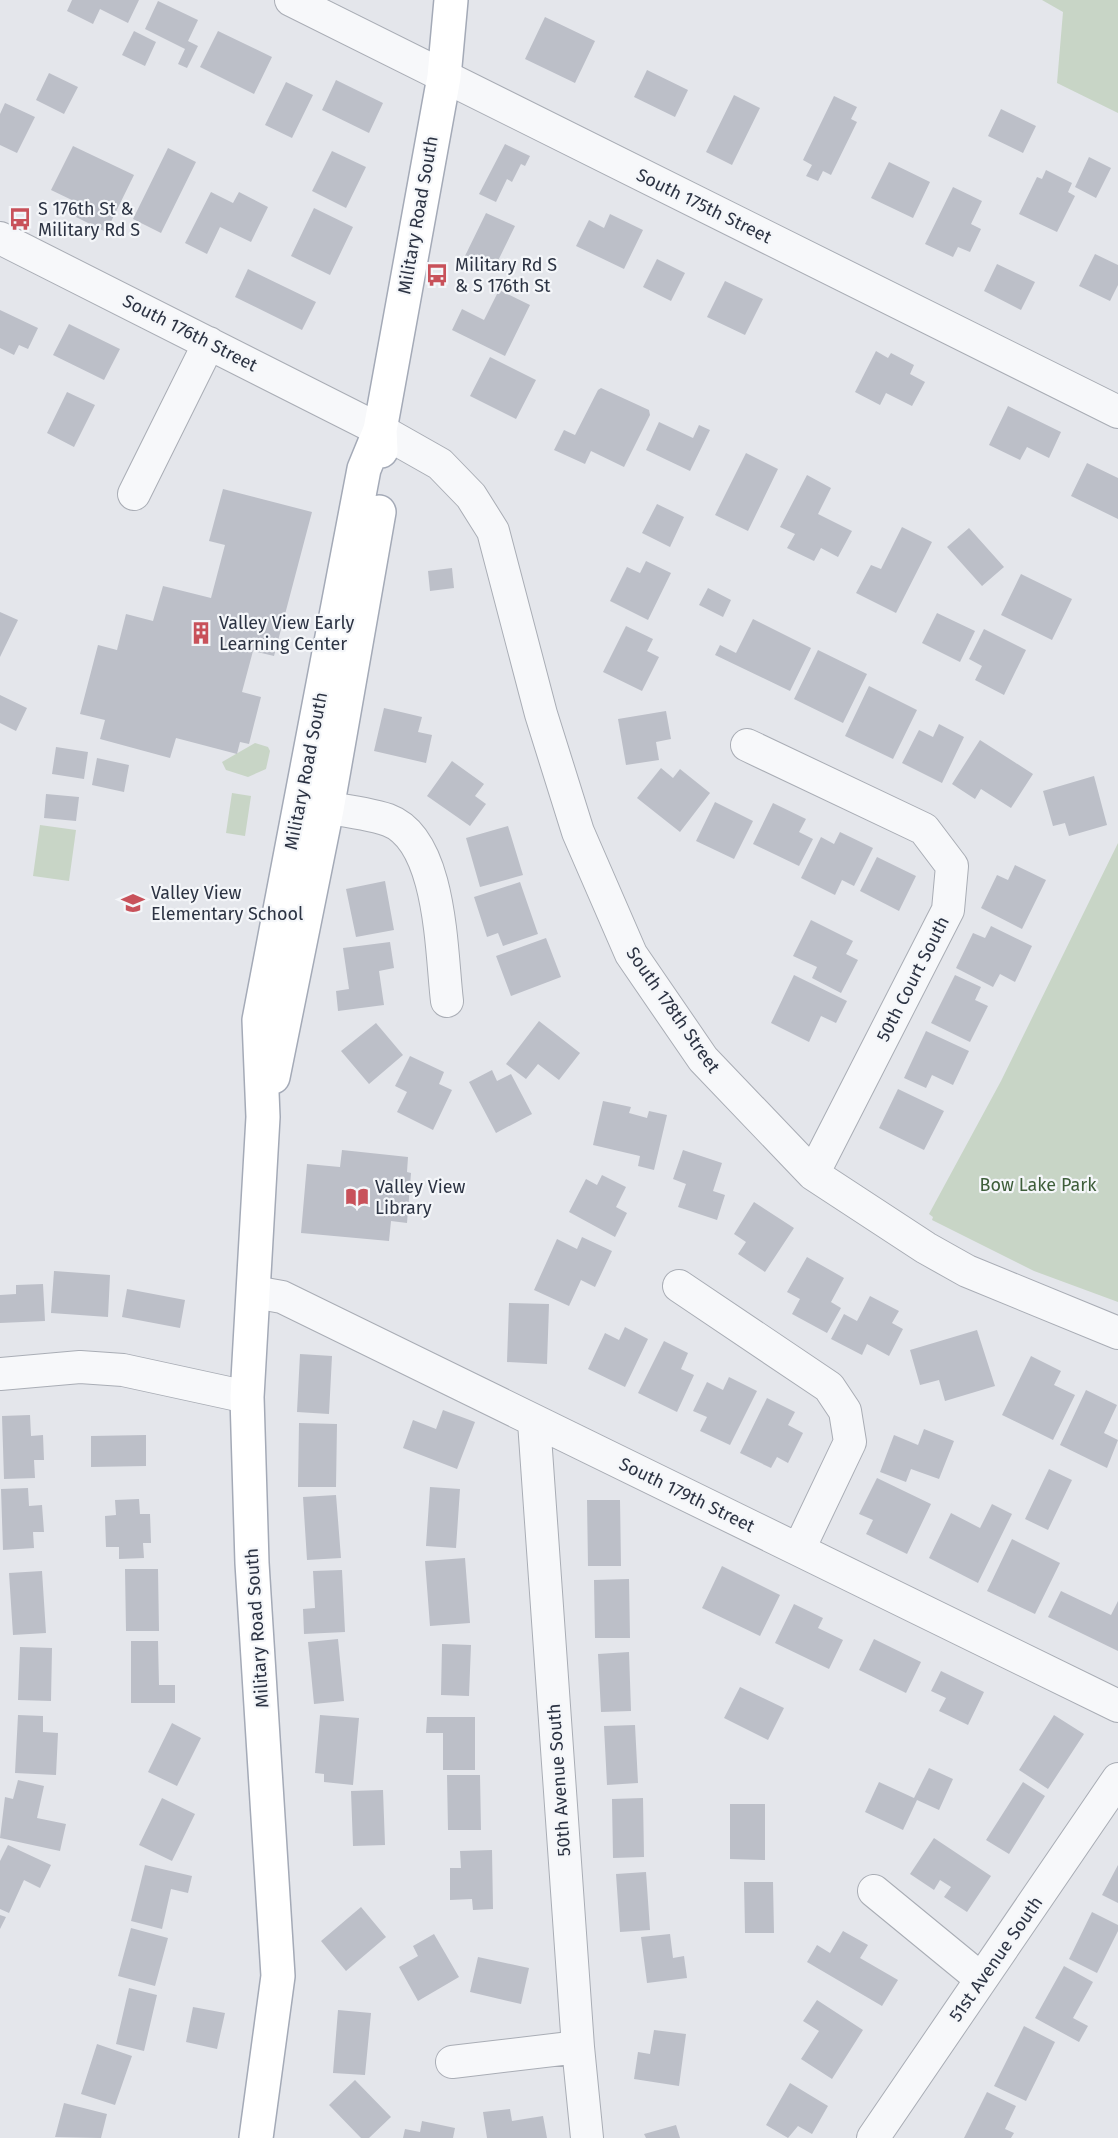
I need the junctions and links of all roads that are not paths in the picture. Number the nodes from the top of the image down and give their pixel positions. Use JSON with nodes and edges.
{"nodes":[{"id":1,"x":291,"y":0,"type":"edge"},
{"id":2,"x":451,"y":0,"type":"edge"},
{"id":3,"x":444,"y":77,"type":"junction"},
{"id":4,"x":0,"y":238,"type":"edge"},
{"id":5,"x":209,"y":343,"type":"junction"},
{"id":6,"x":1118,"y":412,"type":"edge"},
{"id":7,"x":380,"y":430,"type":"junction"},
{"id":8,"x":134,"y":494,"type":"dead end"},
{"id":9,"x":747,"y":745,"type":"dead end"},
{"id":10,"x":313,"y":806,"type":"junction"},
{"id":11,"x":447,"y":1001,"type":"dead end"},
{"id":12,"x":813,"y":1174,"type":"junction"},
{"id":13,"x":679,"y":1286,"type":"dead end"},
{"id":14,"x":254,"y":1292,"type":"junction"},
{"id":15,"x":1118,"y":1334,"type":"edge"},
{"id":16,"x":0,"y":1374,"type":"edge"},
{"id":17,"x":247,"y":1398,"type":"junction"},
{"id":18,"x":534,"y":1422,"type":"junction"},
{"id":19,"x":799,"y":1549,"type":"junction"},
{"id":20,"x":1118,"y":1706,"type":"edge"},
{"id":21,"x":1118,"y":1779,"type":"edge"},
{"id":22,"x":874,"y":1891,"type":"dead end"},
{"id":23,"x":980,"y":1978,"type":"junction"},
{"id":24,"x":578,"y":2047,"type":"junction"},
{"id":25,"x":452,"y":2062,"type":"dead end"},
{"id":26,"x":256,"y":2138,"type":"edge"},
{"id":27,"x":587,"y":2138,"type":"edge"},
{"id":28,"x":873,"y":2138,"type":"edge"}],
"edges":[{"from":1,"to":3,"type":"street","name":"South 175th Street"},
{"from":2,"to":3,"type":"main road","name":"Military Road South"},
{"from":3,"to":6,"type":"street","name":"South 175th Street"},
{"from":3,"to":7,"type":"main road","name":"Military Road South"},
{"from":4,"to":5,"type":"street","name":"South 176th Street"},
{"from":5,"to":7,"type":"street","name":"South 176th Street"},
{"from":5,"to":8,"type":"street"},
{"from":7,"to":10,"type":"main road","name":"Military Road South"},
{"from":7,"to":12,"type":"street","name":"South 178th Street"},
{"from":9,"to":12,"type":"street","name":"50th Court South"},
{"from":10,"to":11,"type":"street"},
{"from":10,"to":14,"type":"main road","name":"Military Road South"},
{"from":12,"to":15,"type":"street","name":"South 178th Street"},
{"from":13,"to":19,"type":"street"},
{"from":14,"to":17,"type":"main road","name":"Military Road South"},
{"from":14,"to":18,"type":"street","name":"South 179th Street"},
{"from":16,"to":17,"type":"street"},
{"from":17,"to":26,"type":"main road","name":"Military Road South"},
{"from":18,"to":19,"type":"street","name":"South 179th Street"},
{"from":18,"to":24,"type":"street","name":"50th Avenue South"},
{"from":19,"to":20,"type":"street","name":"South 179th Street"},
{"from":21,"to":23,"type":"street","name":"51st Avenue South"},
{"from":22,"to":23,"type":"street"},
{"from":23,"to":28,"type":"street","name":"51st Avenue South"},
{"from":24,"to":25,"type":"street"},
{"from":24,"to":27,"type":"street","name":"50th Avenue South"}]}
